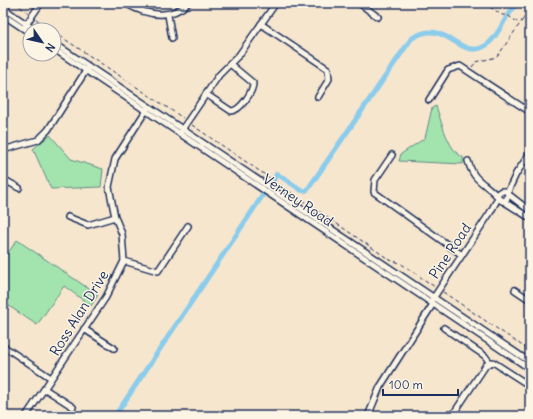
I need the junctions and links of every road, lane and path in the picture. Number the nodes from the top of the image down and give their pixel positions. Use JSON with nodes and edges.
{"nodes":[{"id":1,"x":41,"y":3,"type":"edge"},
{"id":2,"x":125,"y":3,"type":"edge"},
{"id":3,"x":188,"y":3,"type":"edge"},
{"id":4,"x":276,"y":3,"type":"edge"},
{"id":5,"x":359,"y":3,"type":"edge"},
{"id":6,"x":484,"y":3,"type":"edge"},
{"id":7,"x":3,"y":8,"type":"edge"},
{"id":8,"x":530,"y":9,"type":"edge"},
{"id":9,"x":3,"y":15,"type":"edge"},
{"id":10,"x":168,"y":15,"type":"junction"},
{"id":11,"x":378,"y":17,"type":"dead end"},
{"id":12,"x":523,"y":18,"type":"junction"},
{"id":13,"x":530,"y":20,"type":"edge"},
{"id":14,"x":28,"y":22,"type":"edge"},
{"id":15,"x":22,"y":24,"type":"edge"},
{"id":16,"x":262,"y":24,"type":"junction"},
{"id":17,"x":519,"y":24,"type":"junction"},
{"id":18,"x":22,"y":25,"type":"edge"},
{"id":19,"x":62,"y":37,"type":"edge"},
{"id":20,"x":172,"y":38,"type":"dead end"},
{"id":21,"x":62,"y":49,"type":"edge"},
{"id":22,"x":62,"y":54,"type":"edge"},
{"id":23,"x":230,"y":64,"type":"junction"},
{"id":24,"x":88,"y":69,"type":"junction"},
{"id":25,"x":469,"y":70,"type":"junction"},
{"id":26,"x":206,"y":94,"type":"junction"},
{"id":27,"x":318,"y":97,"type":"dead end"},
{"id":28,"x":429,"y":100,"type":"dead end"},
{"id":29,"x":148,"y":109,"type":"junction"},
{"id":30,"x":530,"y":112,"type":"edge"},
{"id":31,"x":187,"y":122,"type":"junction"},
{"id":32,"x":181,"y":131,"type":"junction"},
{"id":33,"x":3,"y":150,"type":"edge"},
{"id":34,"x":530,"y":153,"type":"edge"},
{"id":35,"x":392,"y":155,"type":"dead end"},
{"id":36,"x":468,"y":161,"type":"dead end"},
{"id":37,"x":517,"y":172,"type":"junction"},
{"id":38,"x":3,"y":179,"type":"edge"},
{"id":39,"x":487,"y":186,"type":"junction"},
{"id":40,"x":19,"y":188,"type":"dead end"},
{"id":41,"x":502,"y":190,"type":"junction"},
{"id":42,"x":508,"y":194,"type":"junction"},
{"id":43,"x":500,"y":199,"type":"junction"},
{"id":44,"x":530,"y":210,"type":"edge"},
{"id":45,"x":68,"y":217,"type":"dead end"},
{"id":46,"x":115,"y":217,"type":"junction"},
{"id":47,"x":530,"y":218,"type":"edge"},
{"id":48,"x":188,"y":226,"type":"dead end"},
{"id":49,"x":462,"y":255,"type":"junction"},
{"id":50,"x":124,"y":261,"type":"junction"},
{"id":51,"x":439,"y":289,"type":"junction"},
{"id":52,"x":515,"y":290,"type":"dead end"},
{"id":53,"x":530,"y":300,"type":"edge"},
{"id":54,"x":432,"y":301,"type":"junction"},
{"id":55,"x":444,"y":328,"type":"dead end"},
{"id":56,"x":84,"y":329,"type":"junction"},
{"id":57,"x":3,"y":346,"type":"edge"},
{"id":58,"x":114,"y":348,"type":"dead end"},
{"id":59,"x":530,"y":351,"type":"edge"},
{"id":60,"x":530,"y":362,"type":"edge"},
{"id":61,"x":490,"y":363,"type":"junction"},
{"id":62,"x":530,"y":369,"type":"edge"},
{"id":63,"x":51,"y":378,"type":"junction"},
{"id":64,"x":530,"y":386,"type":"edge"},
{"id":65,"x":45,"y":389,"type":"junction"},
{"id":66,"x":73,"y":407,"type":"dead end"},
{"id":67,"x":26,"y":416,"type":"edge"},
{"id":68,"x":368,"y":416,"type":"edge"},
{"id":69,"x":452,"y":416,"type":"edge"}],
"edges":[{"from":1,"to":14,"type":"street"},
{"from":2,"to":10,"type":"street"},
{"from":3,"to":10,"type":"street"},
{"from":4,"to":16,"type":"street"},
{"from":5,"to":11,"type":"street"},
{"from":6,"to":17,"type":"path"},
{"from":7,"to":15,"type":"street"},
{"from":8,"to":12,"type":"path"},
{"from":9,"to":18,"type":"street"},
{"from":10,"to":20,"type":"street"},
{"from":12,"to":13,"type":"path"},
{"from":12,"to":17,"type":"path"},
{"from":16,"to":23,"type":"street"},
{"from":16,"to":27,"type":"street"},
{"from":17,"to":25,"type":"path"},
{"from":19,"to":31,"type":"path"},
{"from":21,"to":24,"type":"street","name":"Verney Road"},
{"from":22,"to":24,"type":"street","name":"Verney Road"},
{"from":23,"to":26,"type":"street"},
{"from":23,"to":26,"type":"street"},
{"from":24,"to":29,"type":"street","name":"Verney Road"},
{"from":24,"to":33,"type":"street"},
{"from":25,"to":28,"type":"street"},
{"from":25,"to":30,"type":"street"},
{"from":26,"to":31,"type":"street"},
{"from":29,"to":32,"type":"street","name":"Verney Road"},
{"from":29,"to":46,"type":"street","name":"Ross Alan Drive"},
{"from":31,"to":32,"type":"street"},
{"from":31,"to":51,"type":"path"},
{"from":32,"to":54,"type":"street","name":"Verney Road"},
{"from":34,"to":37,"type":"street"},
{"from":35,"to":49,"type":"street"},
{"from":36,"to":39,"type":"street"},
{"from":37,"to":41,"type":"street"},
{"from":37,"to":42,"type":"street"},
{"from":38,"to":40,"type":"street"},
{"from":39,"to":41,"type":"street"},
{"from":39,"to":43,"type":"street"},
{"from":41,"to":42,"type":"street"},
{"from":41,"to":43,"type":"street"},
{"from":42,"to":43,"type":"street"},
{"from":42,"to":44,"type":"street"},
{"from":43,"to":47,"type":"street"},
{"from":43,"to":49,"type":"street","name":"Pine Road"},
{"from":45,"to":46,"type":"street"},
{"from":46,"to":50,"type":"street","name":"Ross Alan Drive"},
{"from":48,"to":50,"type":"street"},
{"from":49,"to":51,"type":"street","name":"Pine Road"},
{"from":50,"to":56,"type":"street","name":"Ross Alan Drive"},
{"from":51,"to":54,"type":"street","name":"Pine Road"},
{"from":51,"to":59,"type":"path"},
{"from":52,"to":53,"type":"street"},
{"from":54,"to":60,"type":"street","name":"Verney Road"},
{"from":54,"to":62,"type":"street","name":"Verney Road"},
{"from":54,"to":68,"type":"street","name":"Pine Road"},
{"from":55,"to":61,"type":"street"},
{"from":56,"to":58,"type":"street"},
{"from":56,"to":63,"type":"street","name":"Ross Alan Drive"},
{"from":57,"to":63,"type":"street"},
{"from":61,"to":64,"type":"street"},
{"from":61,"to":69,"type":"street"},
{"from":63,"to":65,"type":"street","name":"Ross Alan Drive"},
{"from":65,"to":66,"type":"street"},
{"from":65,"to":67,"type":"street","name":"Ross Alan Drive"}]}
